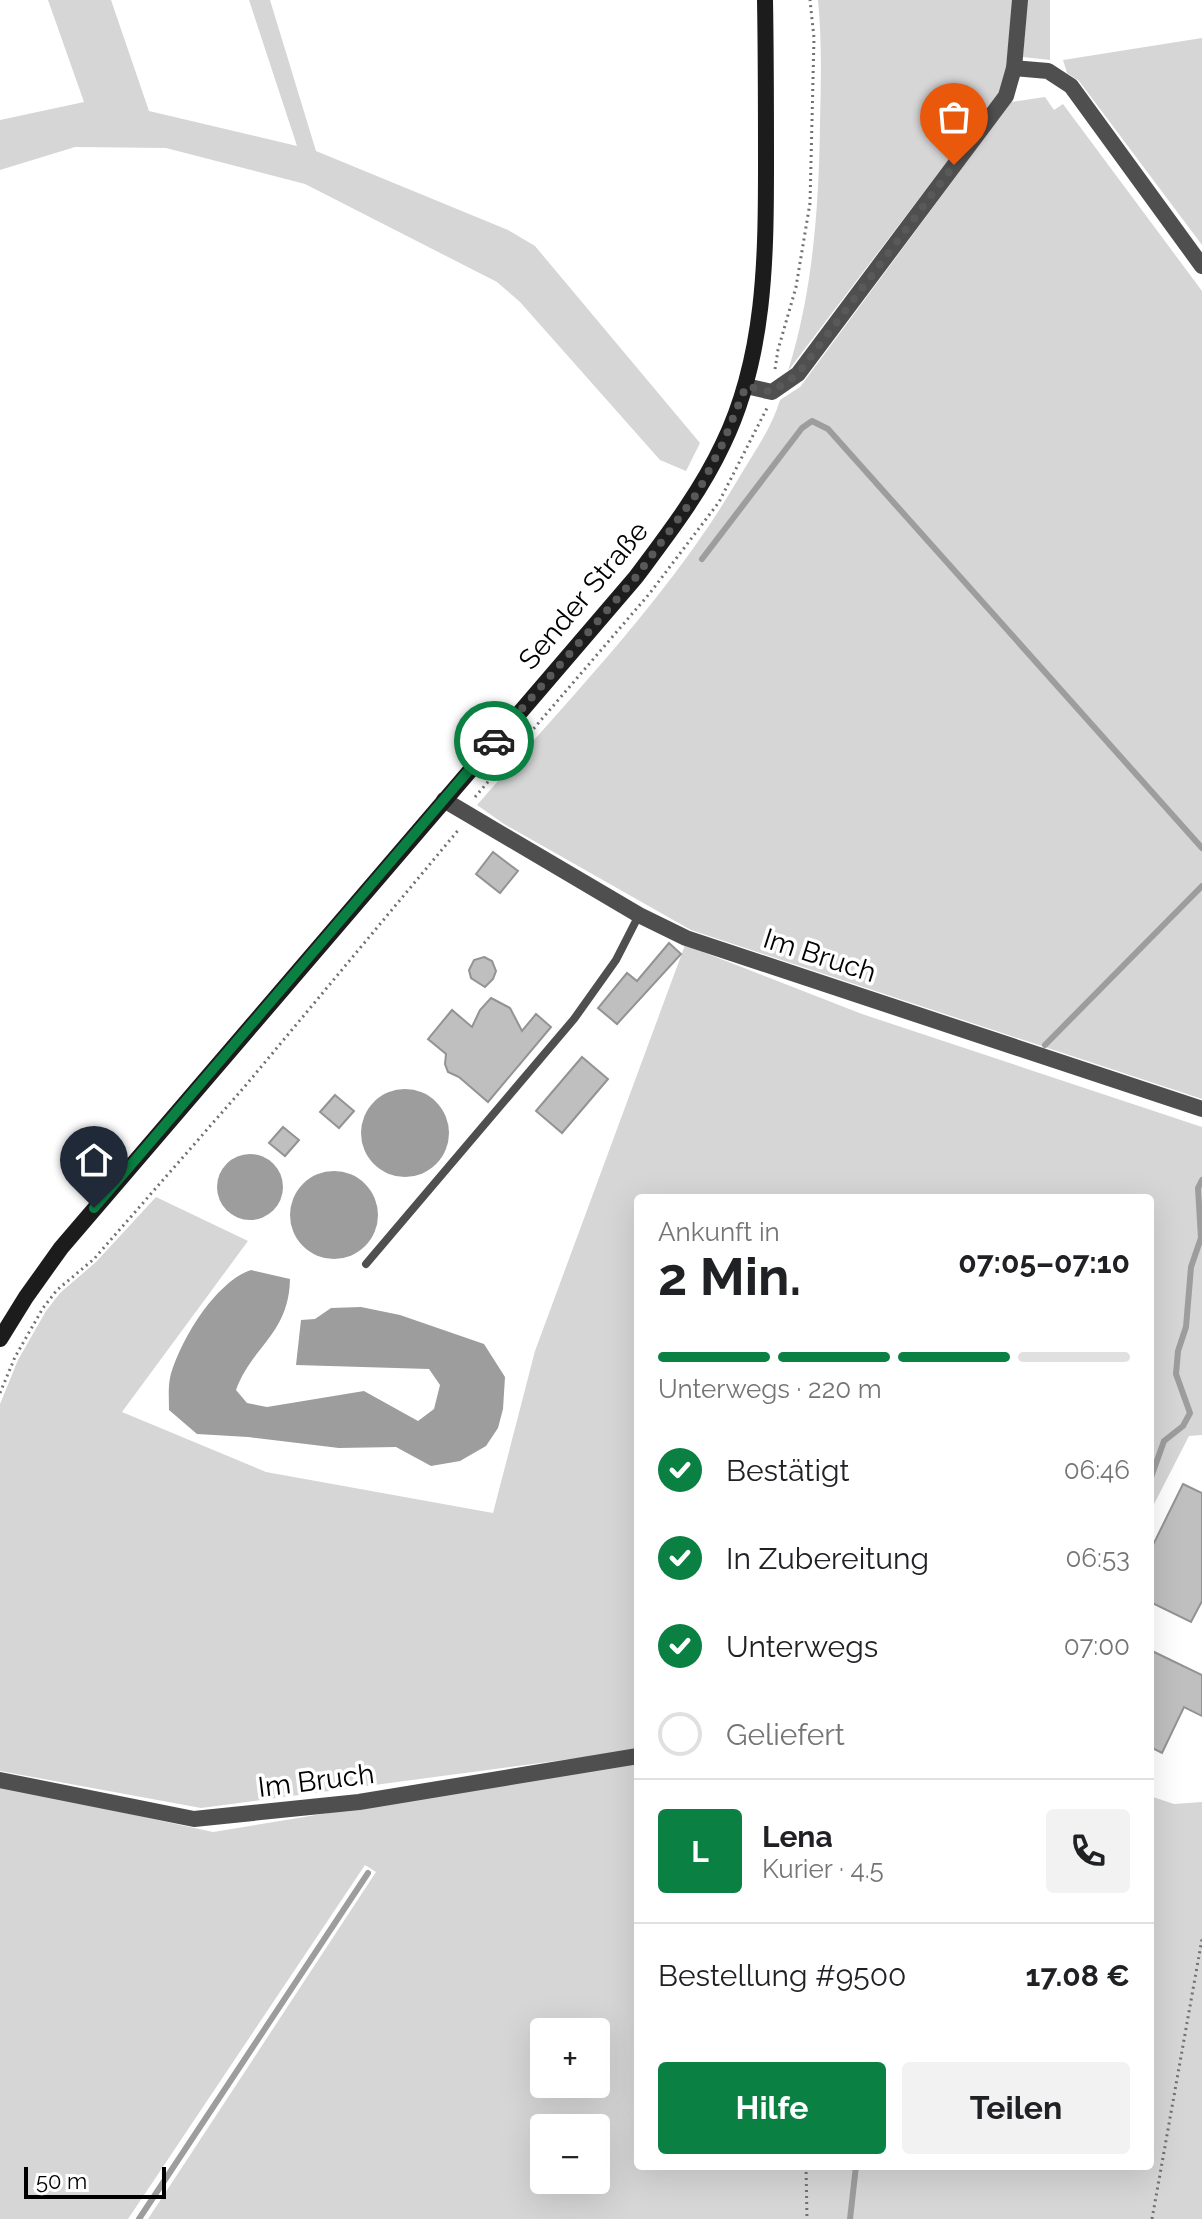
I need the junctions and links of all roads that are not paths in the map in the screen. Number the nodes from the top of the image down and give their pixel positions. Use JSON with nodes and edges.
{"nodes":[{"id":1,"x":765,"y":0,"type":"edge"},
{"id":2,"x":1020,"y":0,"type":"edge"},
{"id":3,"x":1014,"y":68,"type":"junction"},
{"id":4,"x":1202,"y":266,"type":"edge"},
{"id":5,"x":746,"y":386,"type":"junction"},
{"id":6,"x":444,"y":800,"type":"junction"},
{"id":7,"x":639,"y":915,"type":"junction"},
{"id":8,"x":1202,"y":1109,"type":"edge"},
{"id":9,"x":366,"y":1264,"type":"dead end"},
{"id":10,"x":0,"y":1339,"type":"edge"},
{"id":11,"x":634,"y":1757,"type":"edge"},
{"id":12,"x":0,"y":1780,"type":"edge"}],
"edges":[{"from":1,"to":5,"type":"main road","name":"Sender Straße"},
{"from":2,"to":3,"type":"street"},
{"from":3,"to":4,"type":"street"},
{"from":3,"to":5,"type":"street"},
{"from":5,"to":6,"type":"main road","name":"Sender Straße"},
{"from":6,"to":7,"type":"street","name":"Im Bruch"},
{"from":6,"to":10,"type":"main road","name":"Sender Straße"},
{"from":7,"to":8,"type":"street","name":"Im Bruch"},
{"from":7,"to":9,"type":"lane"},
{"from":11,"to":12,"type":"street","name":"Im Bruch"}]}
